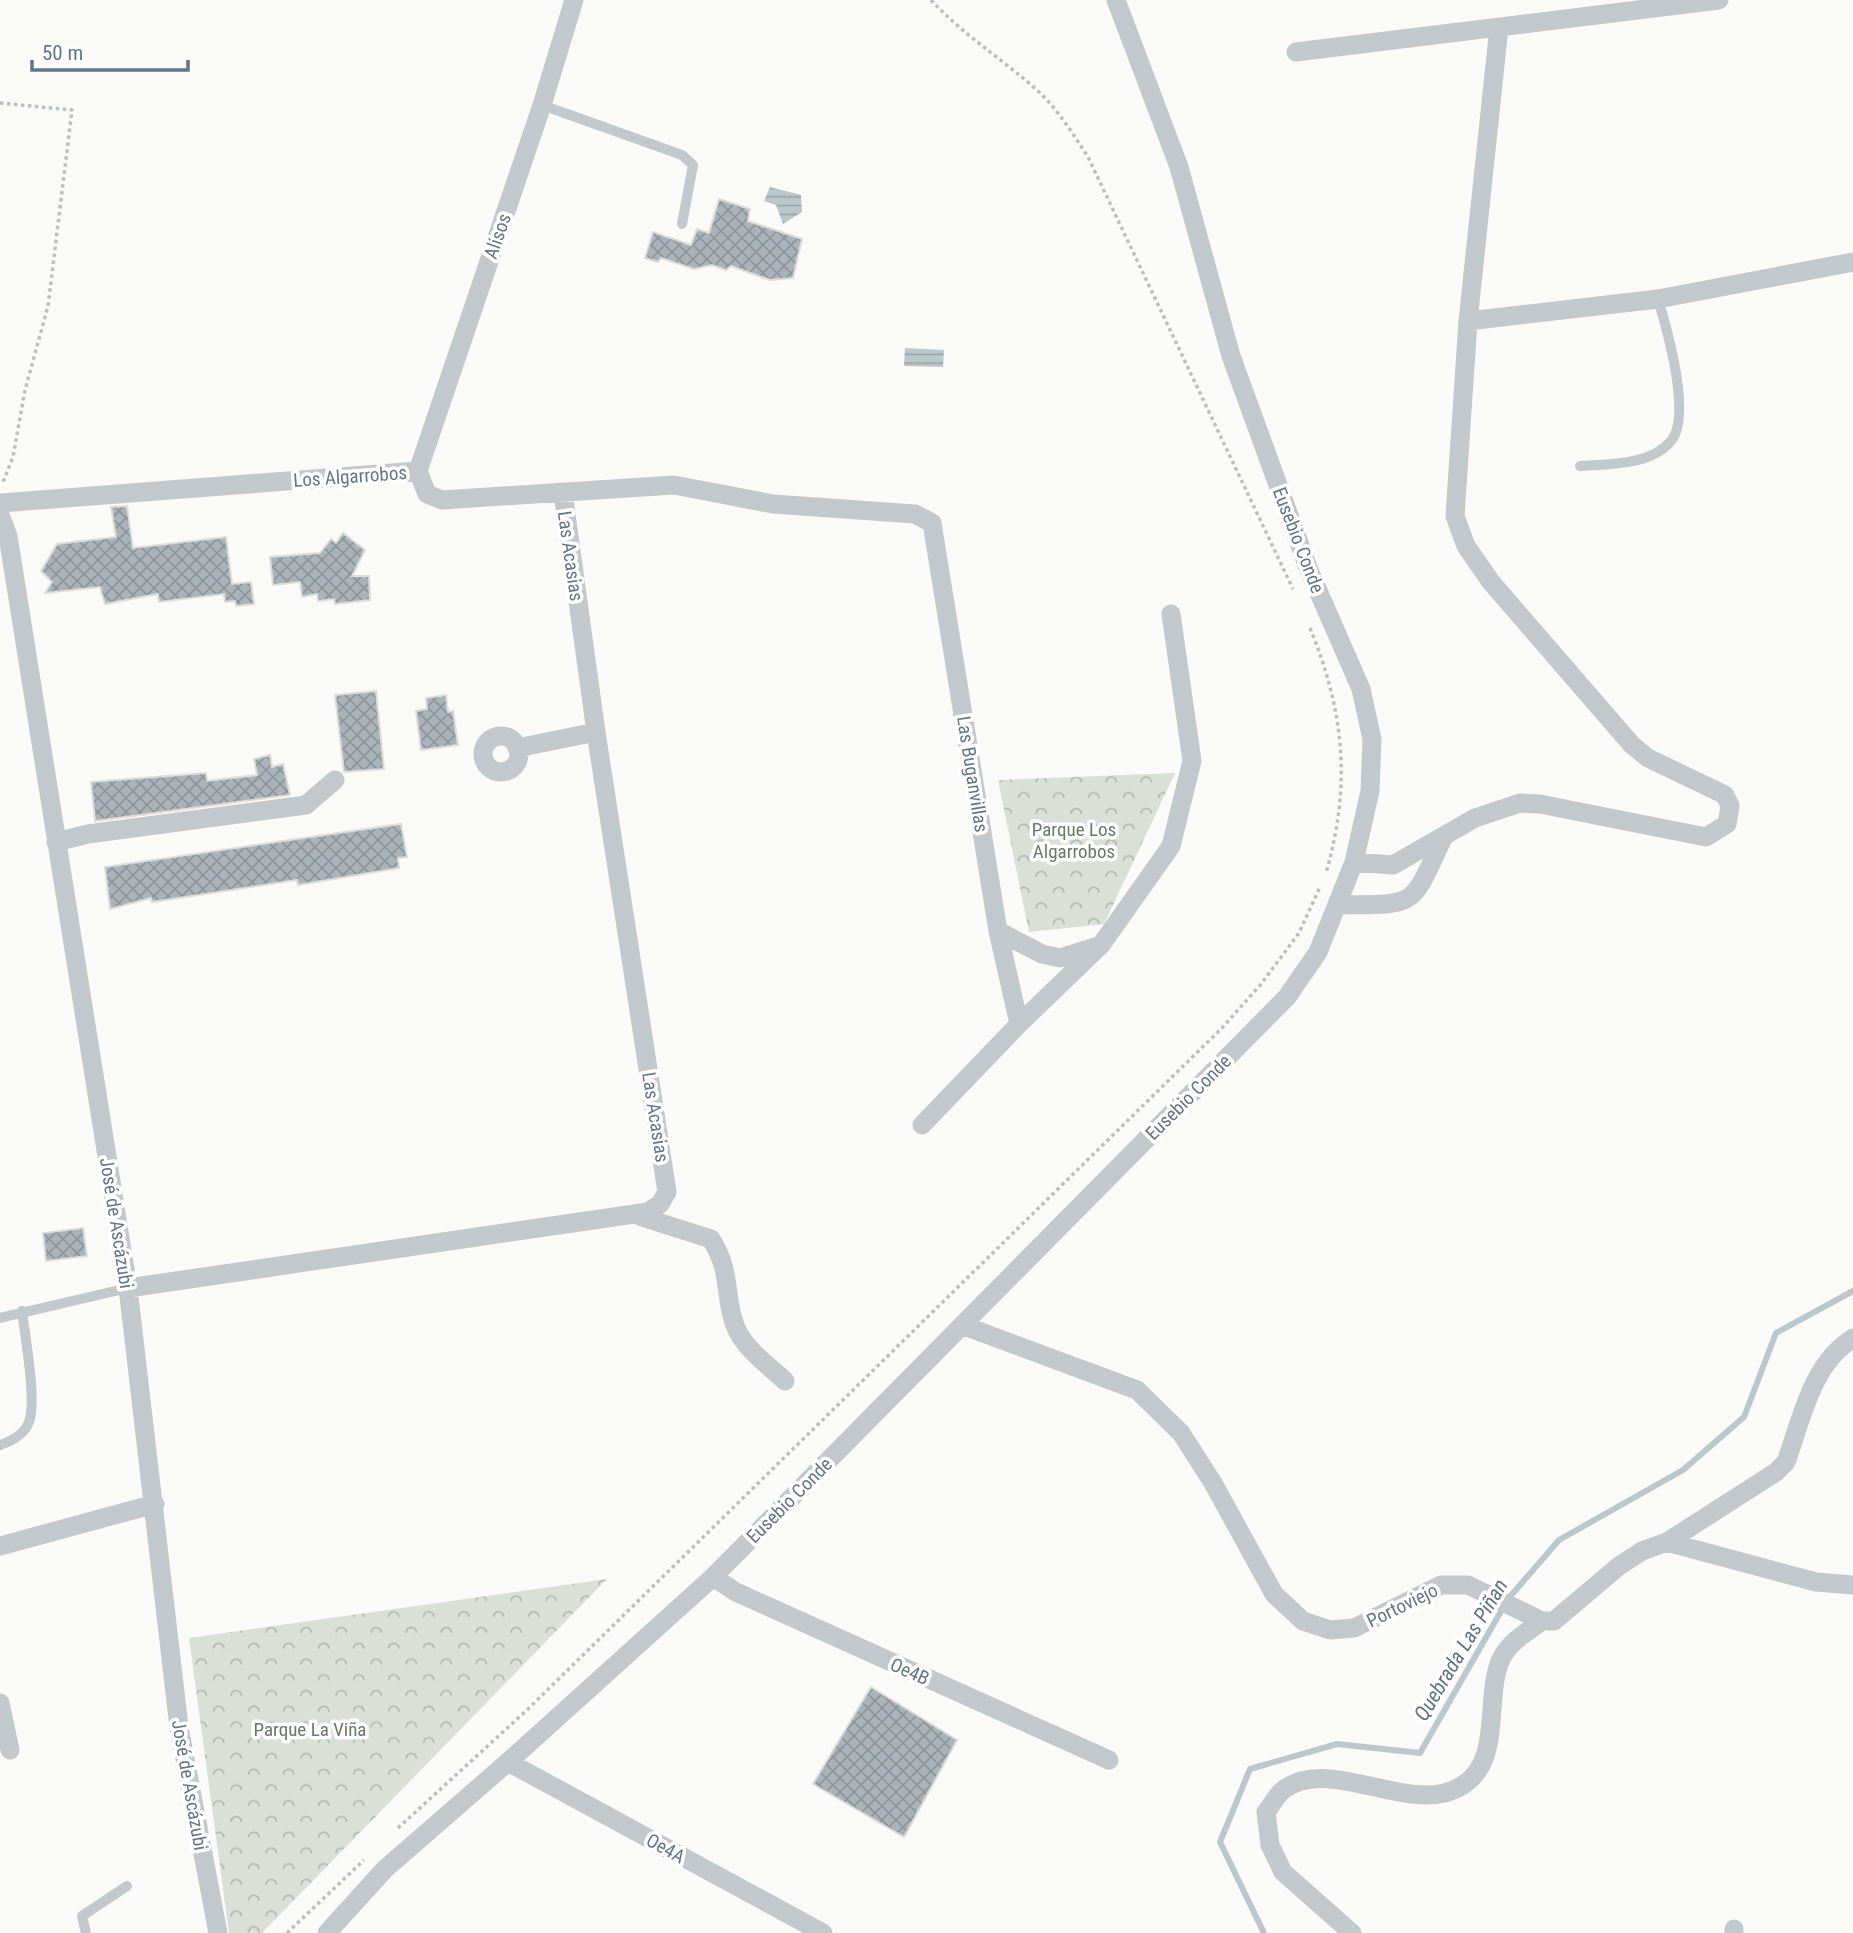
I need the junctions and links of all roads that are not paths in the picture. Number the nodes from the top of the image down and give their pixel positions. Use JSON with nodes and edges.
{"nodes":[{"id":1,"x":574,"y":0,"type":"edge"},
{"id":2,"x":1116,"y":0,"type":"edge"},
{"id":3,"x":1719,"y":0,"type":"edge"},
{"id":4,"x":1499,"y":27,"type":"junction"},
{"id":5,"x":1296,"y":52,"type":"dead end"},
{"id":6,"x":542,"y":105,"type":"junction"},
{"id":7,"x":682,"y":224,"type":"dead end"},
{"id":8,"x":1853,"y":262,"type":"edge"},
{"id":9,"x":1658,"y":299,"type":"junction"},
{"id":10,"x":1468,"y":321,"type":"junction"},
{"id":11,"x":1580,"y":467,"type":"dead end"},
{"id":12,"x":418,"y":471,"type":"junction"},
{"id":13,"x":562,"y":493,"type":"junction"},
{"id":14,"x":0,"y":503,"type":"edge"},
{"id":15,"x":0,"y":515,"type":"edge"},
{"id":16,"x":932,"y":523,"type":"joint"},
{"id":17,"x":1171,"y":614,"type":"dead end"},
{"id":18,"x":596,"y":732,"type":"junction"},
{"id":19,"x":517,"y":748,"type":"dead end"},
{"id":20,"x":335,"y":780,"type":"dead end"},
{"id":21,"x":1443,"y":838,"type":"junction"},
{"id":22,"x":56,"y":842,"type":"junction"},
{"id":23,"x":1354,"y":863,"type":"junction"},
{"id":24,"x":1339,"y":905,"type":"junction"},
{"id":25,"x":998,"y":931,"type":"junction"},
{"id":26,"x":1101,"y":945,"type":"junction"},
{"id":27,"x":1018,"y":1024,"type":"junction"},
{"id":28,"x":922,"y":1125,"type":"dead end"},
{"id":29,"x":639,"y":1213,"type":"junction"},
{"id":30,"x":128,"y":1288,"type":"junction"},
{"id":31,"x":22,"y":1311,"type":"junction"},
{"id":32,"x":0,"y":1318,"type":"edge"},
{"id":33,"x":962,"y":1325,"type":"junction"},
{"id":34,"x":1853,"y":1338,"type":"edge"},
{"id":35,"x":785,"y":1381,"type":"dead end"},
{"id":36,"x":0,"y":1445,"type":"edge"},
{"id":37,"x":155,"y":1504,"type":"junction"},
{"id":38,"x":1667,"y":1542,"type":"junction"},
{"id":39,"x":0,"y":1546,"type":"edge"},
{"id":40,"x":713,"y":1577,"type":"junction"},
{"id":41,"x":1853,"y":1585,"type":"edge"},
{"id":42,"x":1542,"y":1621,"type":"junction"},
{"id":43,"x":0,"y":1703,"type":"edge"},
{"id":44,"x":10,"y":1750,"type":"dead end"},
{"id":45,"x":1109,"y":1760,"type":"dead end"},
{"id":46,"x":509,"y":1762,"type":"junction"},
{"id":47,"x":127,"y":1886,"type":"dead end"},
{"id":48,"x":86,"y":1933,"type":"edge"},
{"id":49,"x":218,"y":1933,"type":"edge"},
{"id":50,"x":327,"y":1933,"type":"edge"},
{"id":51,"x":822,"y":1933,"type":"edge"},
{"id":52,"x":1352,"y":1933,"type":"edge"}],
"edges":[{"from":1,"to":6,"type":"street","name":"Alisos"},
{"from":2,"to":23,"type":"street","name":"Eusebio Conde"},
{"from":3,"to":4,"type":"street"},
{"from":4,"to":5,"type":"street"},
{"from":4,"to":10,"type":"street"},
{"from":6,"to":7,"type":"lane"},
{"from":6,"to":12,"type":"street","name":"Alisos"},
{"from":8,"to":9,"type":"street"},
{"from":9,"to":10,"type":"street"},
{"from":9,"to":11,"type":"lane"},
{"from":10,"to":21,"type":"street"},
{"from":12,"to":13,"type":"street","name":"Los Algarrobos"},
{"from":12,"to":14,"type":"street","name":"Los Algarrobos"},
{"from":13,"to":16,"type":"street","name":"Los Algarrobos"},
{"from":13,"to":18,"type":"street","name":"Las Acasias"},
{"from":15,"to":22,"type":"street","name":"José de Ascázubi"},
{"from":16,"to":25,"type":"street","name":"Las Buganvillas"},
{"from":17,"to":26,"type":"street"},
{"from":18,"to":19,"type":"street"},
{"from":18,"to":29,"type":"street","name":"Las Acasias"},
{"from":20,"to":22,"type":"street"},
{"from":21,"to":23,"type":"street"},
{"from":21,"to":24,"type":"street"},
{"from":22,"to":30,"type":"street","name":"José de Ascázubi"},
{"from":23,"to":24,"type":"street","name":"Eusebio Conde"},
{"from":24,"to":33,"type":"street","name":"Eusebio Conde"},
{"from":25,"to":26,"type":"street"},
{"from":25,"to":27,"type":"street","name":"Las Buganvillas"},
{"from":26,"to":27,"type":"street"},
{"from":27,"to":28,"type":"street"},
{"from":29,"to":30,"type":"street","name":"Las Acasias"},
{"from":29,"to":35,"type":"street"},
{"from":30,"to":31,"type":"lane"},
{"from":30,"to":37,"type":"street","name":"José de Ascázubi"},
{"from":31,"to":32,"type":"lane"},
{"from":31,"to":36,"type":"lane"},
{"from":33,"to":40,"type":"street","name":"Eusebio Conde"},
{"from":33,"to":42,"type":"street","name":"Portoviejo"},
{"from":34,"to":38,"type":"street"},
{"from":37,"to":39,"type":"street"},
{"from":37,"to":49,"type":"street","name":"José de Ascázubi"},
{"from":38,"to":41,"type":"street"},
{"from":38,"to":42,"type":"street"},
{"from":40,"to":45,"type":"street","name":"Oe4B"},
{"from":40,"to":46,"type":"street","name":"Eusebio Conde"},
{"from":42,"to":52,"type":"street"},
{"from":43,"to":44,"type":"street"},
{"from":46,"to":50,"type":"street","name":"Eusebio Conde"},
{"from":46,"to":51,"type":"street","name":"Oe4A"},
{"from":47,"to":48,"type":"lane"}]}
